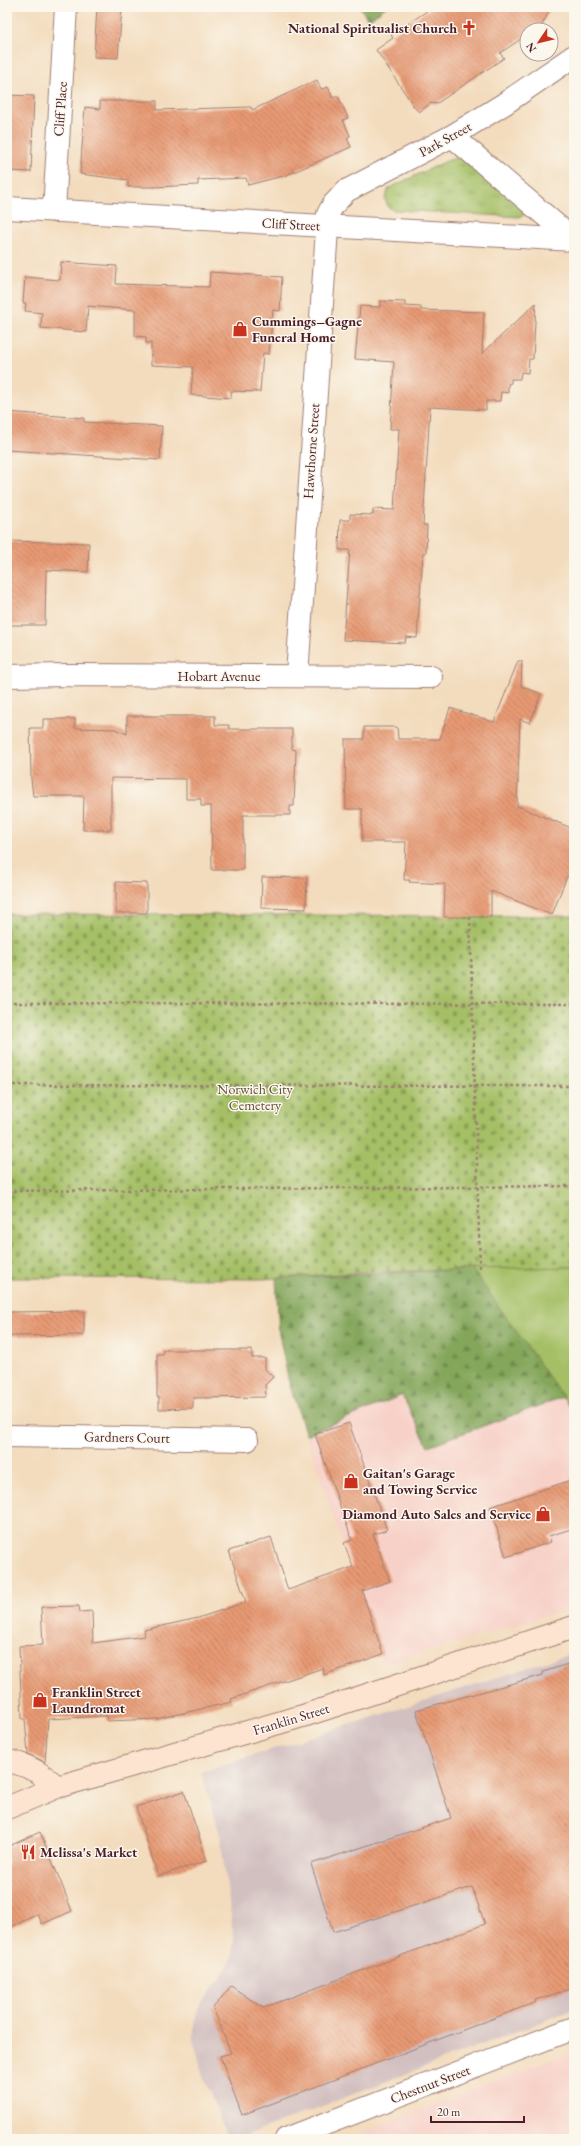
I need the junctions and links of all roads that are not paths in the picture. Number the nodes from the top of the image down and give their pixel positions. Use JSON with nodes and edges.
{"nodes":[{"id":1,"x":66,"y":7,"type":"edge"},
{"id":2,"x":574,"y":56,"type":"edge"},
{"id":3,"x":452,"y":136,"type":"junction"},
{"id":4,"x":7,"y":208,"type":"edge"},
{"id":5,"x":54,"y":211,"type":"junction"},
{"id":6,"x":326,"y":226,"type":"junction"},
{"id":7,"x":574,"y":240,"type":"edge"},
{"id":8,"x":7,"y":676,"type":"edge"},
{"id":9,"x":297,"y":676,"type":"junction"},
{"id":10,"x":431,"y":677,"type":"dead end"},
{"id":11,"x":7,"y":1436,"type":"edge"},
{"id":12,"x":247,"y":1440,"type":"dead end"},
{"id":13,"x":574,"y":1627,"type":"edge"},
{"id":14,"x":7,"y":1761,"type":"edge"},
{"id":15,"x":57,"y":1787,"type":"junction"},
{"id":16,"x":7,"y":1808,"type":"edge"},
{"id":17,"x":574,"y":2028,"type":"edge"},
{"id":18,"x":286,"y":2139,"type":"edge"}],
"edges":[{"from":1,"to":5,"type":"street","name":"Cliff Place"},
{"from":2,"to":3,"type":"street","name":"Park Street"},
{"from":3,"to":6,"type":"street","name":"Park Street"},
{"from":3,"to":7,"type":"street","name":"Cliff Street"},
{"from":4,"to":5,"type":"street","name":"Cliff Street"},
{"from":5,"to":6,"type":"street","name":"Cliff Street"},
{"from":6,"to":7,"type":"street","name":"Cliff Street"},
{"from":6,"to":9,"type":"street","name":"Hawthorne Street"},
{"from":8,"to":9,"type":"street","name":"Hobart Avenue"},
{"from":9,"to":10,"type":"street","name":"Hobart Avenue"},
{"from":11,"to":12,"type":"street","name":"Gardners Court"},
{"from":13,"to":15,"type":"street","name":"Franklin Street"},
{"from":14,"to":15,"type":"street"},
{"from":15,"to":16,"type":"street","name":"Franklin Street"},
{"from":17,"to":18,"type":"street","name":"Chestnut Street"}]}
